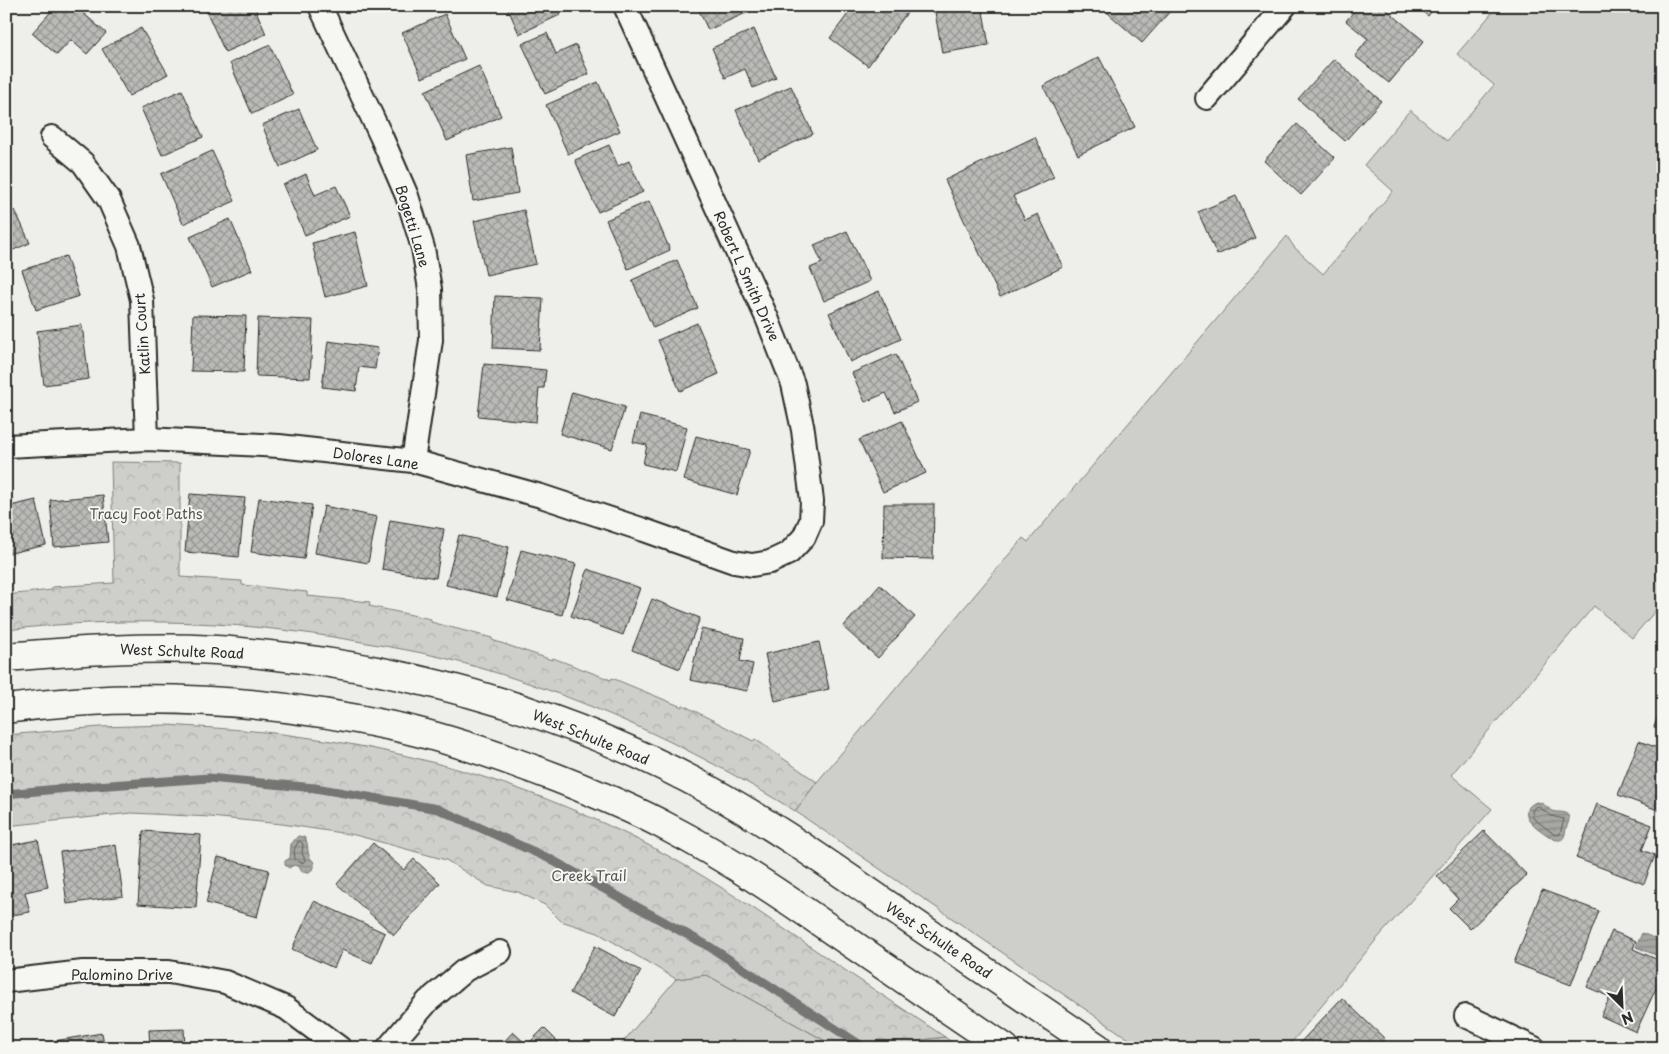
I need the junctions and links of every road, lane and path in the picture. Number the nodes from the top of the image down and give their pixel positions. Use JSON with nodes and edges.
{"nodes":[{"id":1,"x":320,"y":6,"type":"edge"},
{"id":2,"x":625,"y":6,"type":"edge"},
{"id":3,"x":1285,"y":6,"type":"edge"},
{"id":4,"x":1207,"y":98,"type":"dead end"},
{"id":5,"x":52,"y":137,"type":"dead end"},
{"id":6,"x":146,"y":439,"type":"junction"},
{"id":7,"x":6,"y":446,"type":"edge"},
{"id":8,"x":413,"y":461,"type":"junction"},
{"id":9,"x":789,"y":553,"type":"joint"},
{"id":10,"x":6,"y":657,"type":"edge"},
{"id":11,"x":6,"y":709,"type":"edge"},
{"id":12,"x":500,"y":952,"type":"dead end"},
{"id":13,"x":6,"y":981,"type":"edge"},
{"id":14,"x":1466,"y":1016,"type":"dead end"},
{"id":15,"x":340,"y":1048,"type":"edge"},
{"id":16,"x":388,"y":1048,"type":"edge"},
{"id":17,"x":1005,"y":1048,"type":"edge"},
{"id":18,"x":1098,"y":1048,"type":"edge"},
{"id":19,"x":1534,"y":1048,"type":"edge"}],
"edges":[{"from":1,"to":8,"type":"street","name":"Bogetti Lane"},
{"from":2,"to":9,"type":"street","name":"Robert L Smith Drive"},
{"from":3,"to":4,"type":"street"},
{"from":5,"to":6,"type":"street","name":"Katlin Court"},
{"from":6,"to":7,"type":"street","name":"Dolores Lane"},
{"from":6,"to":8,"type":"street","name":"Dolores Lane"},
{"from":8,"to":9,"type":"street","name":"Dolores Lane"},
{"from":10,"to":18,"type":"main road","name":"West Schulte Road"},
{"from":11,"to":17,"type":"main road"},
{"from":12,"to":16,"type":"street"},
{"from":13,"to":15,"type":"street","name":"Palomino Drive"},
{"from":14,"to":19,"type":"street"}]}
